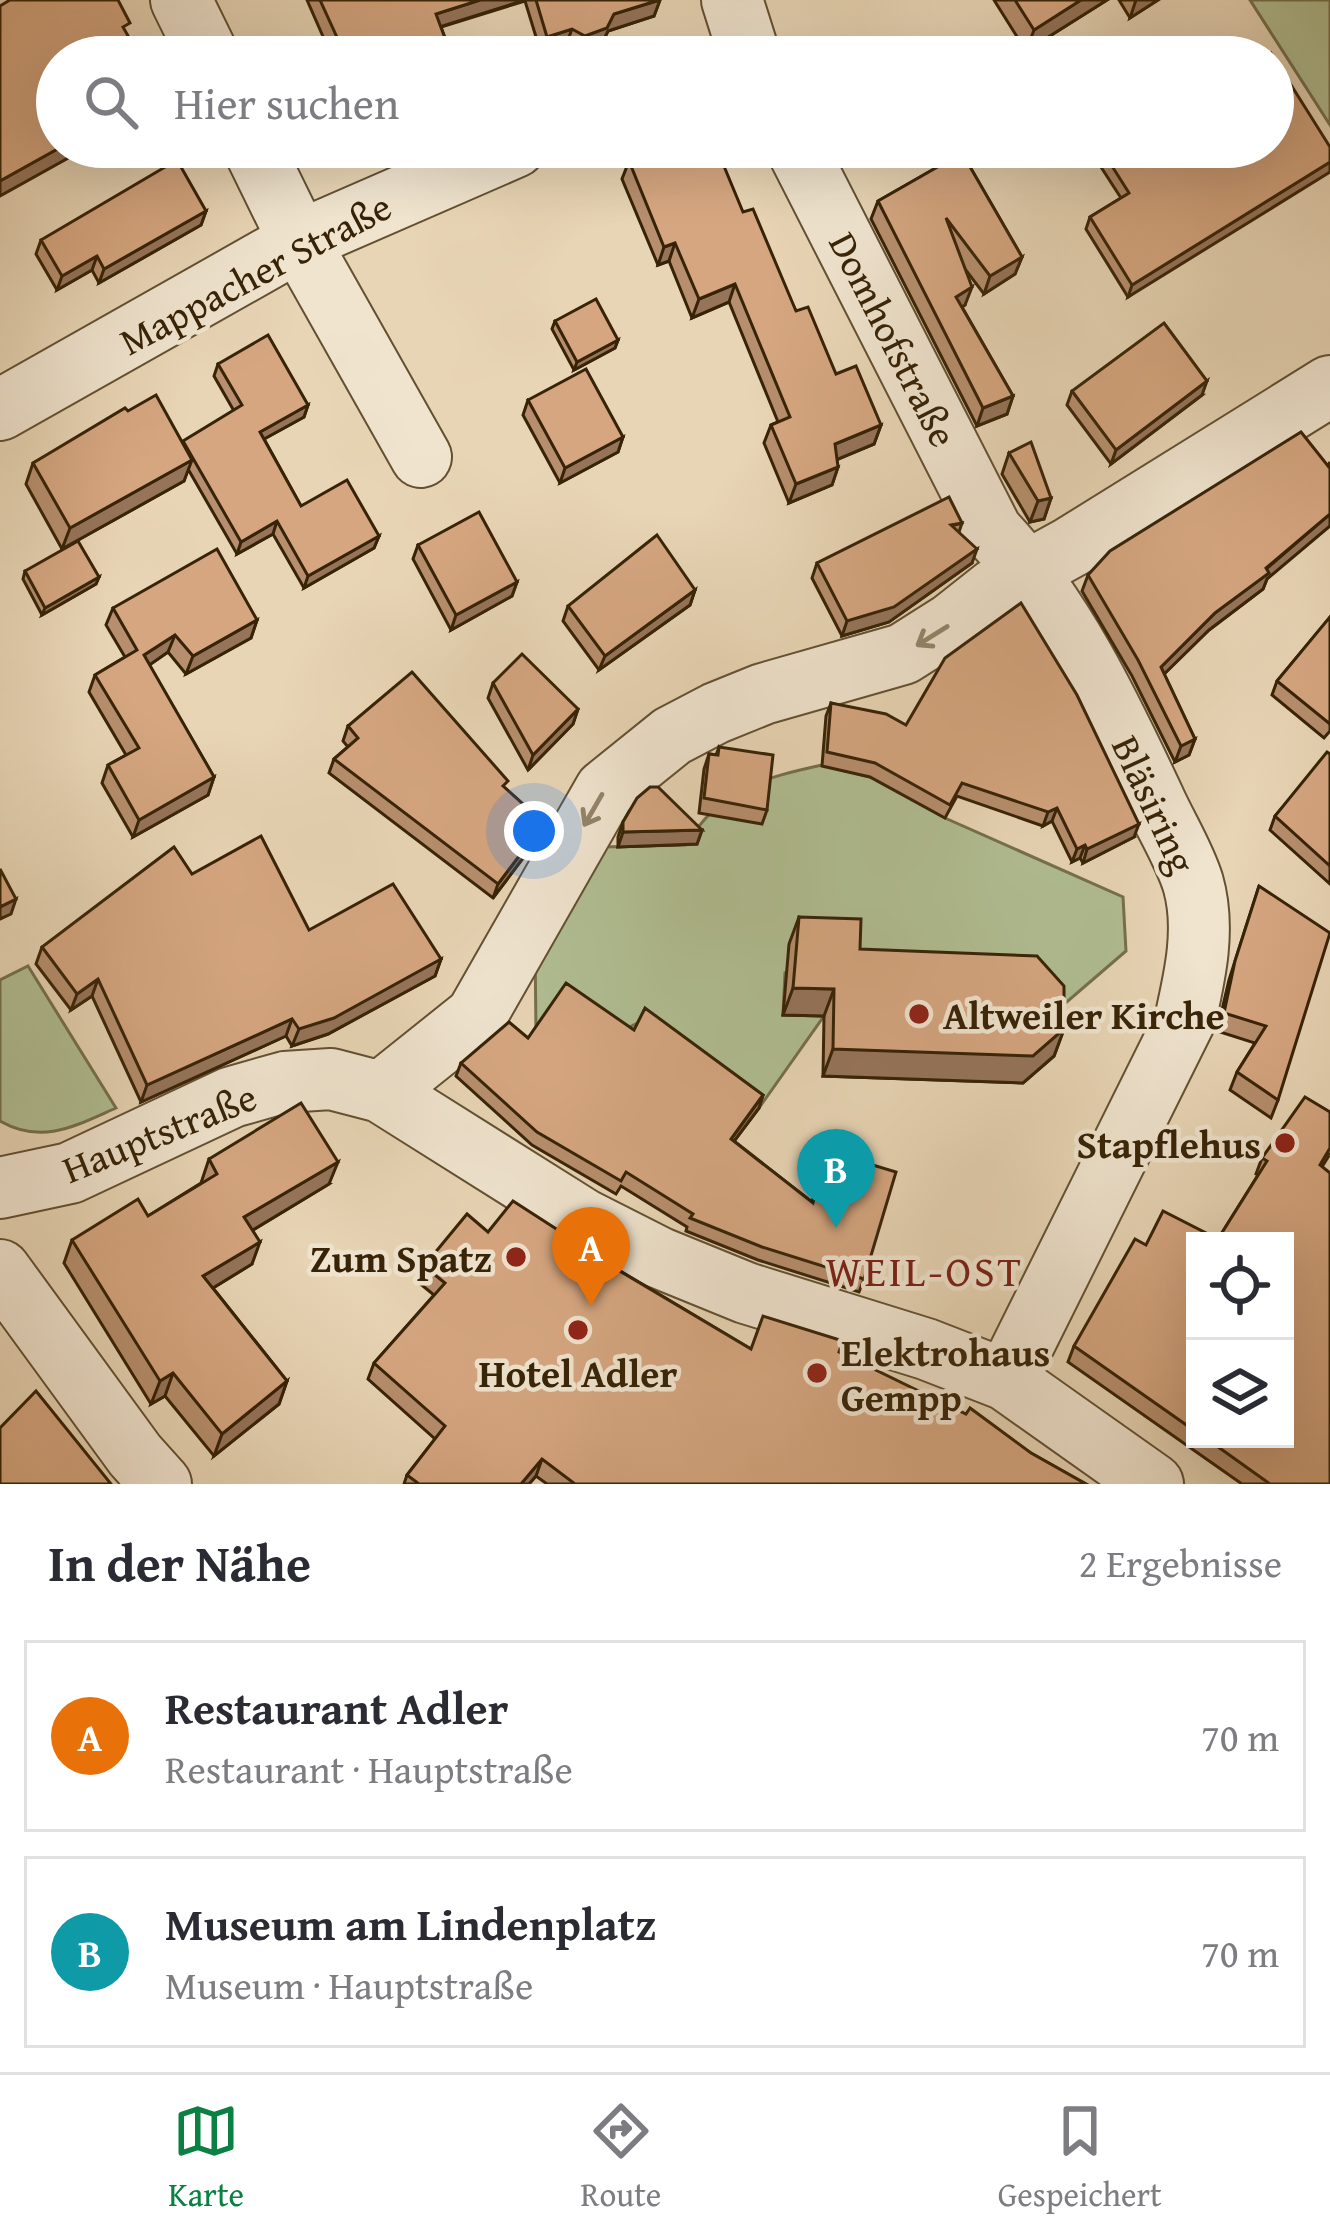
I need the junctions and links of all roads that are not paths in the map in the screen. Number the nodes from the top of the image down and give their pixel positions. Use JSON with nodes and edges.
{"nodes":[{"id":1,"x":181,"y":0,"type":"edge"},
{"id":2,"x":199,"y":36,"type":"edge"},
{"id":3,"x":263,"y":168,"type":"edge"},
{"id":4,"x":466,"y":168,"type":"edge"},
{"id":5,"x":807,"y":168,"type":"edge"},
{"id":6,"x":299,"y":241,"type":"junction"},
{"id":7,"x":1330,"y":386,"type":"edge"},
{"id":8,"x":0,"y":410,"type":"edge"},
{"id":9,"x":421,"y":457,"type":"dead end"},
{"id":10,"x":1010,"y":550,"type":"junction"},
{"id":11,"x":381,"y":1092,"type":"junction"},
{"id":12,"x":0,"y":1189,"type":"edge"},
{"id":13,"x":0,"y":1270,"type":"edge"},
{"id":14,"x":1006,"y":1380,"type":"junction"},
{"id":15,"x":161,"y":1484,"type":"edge"},
{"id":16,"x":1153,"y":1484,"type":"edge"}],
"edges":[{"from":1,"to":2,"type":"street"},
{"from":3,"to":6,"type":"street"},
{"from":4,"to":6,"type":"street","name":"Mappacher Straße"},
{"from":5,"to":10,"type":"street","name":"Domhofstraße"},
{"from":6,"to":8,"type":"street","name":"Mappacher Straße"},
{"from":6,"to":9,"type":"street"},
{"from":7,"to":10,"type":"street"},
{"from":10,"to":11,"type":"street","one_way":true},
{"from":10,"to":14,"type":"street","name":"Bläsiring"},
{"from":11,"to":12,"type":"street","name":"Hauptstraße"},
{"from":11,"to":14,"type":"street","name":"Hauptstraße"},
{"from":13,"to":15,"type":"street"},
{"from":14,"to":16,"type":"street","name":"Hauptstraße"}]}
